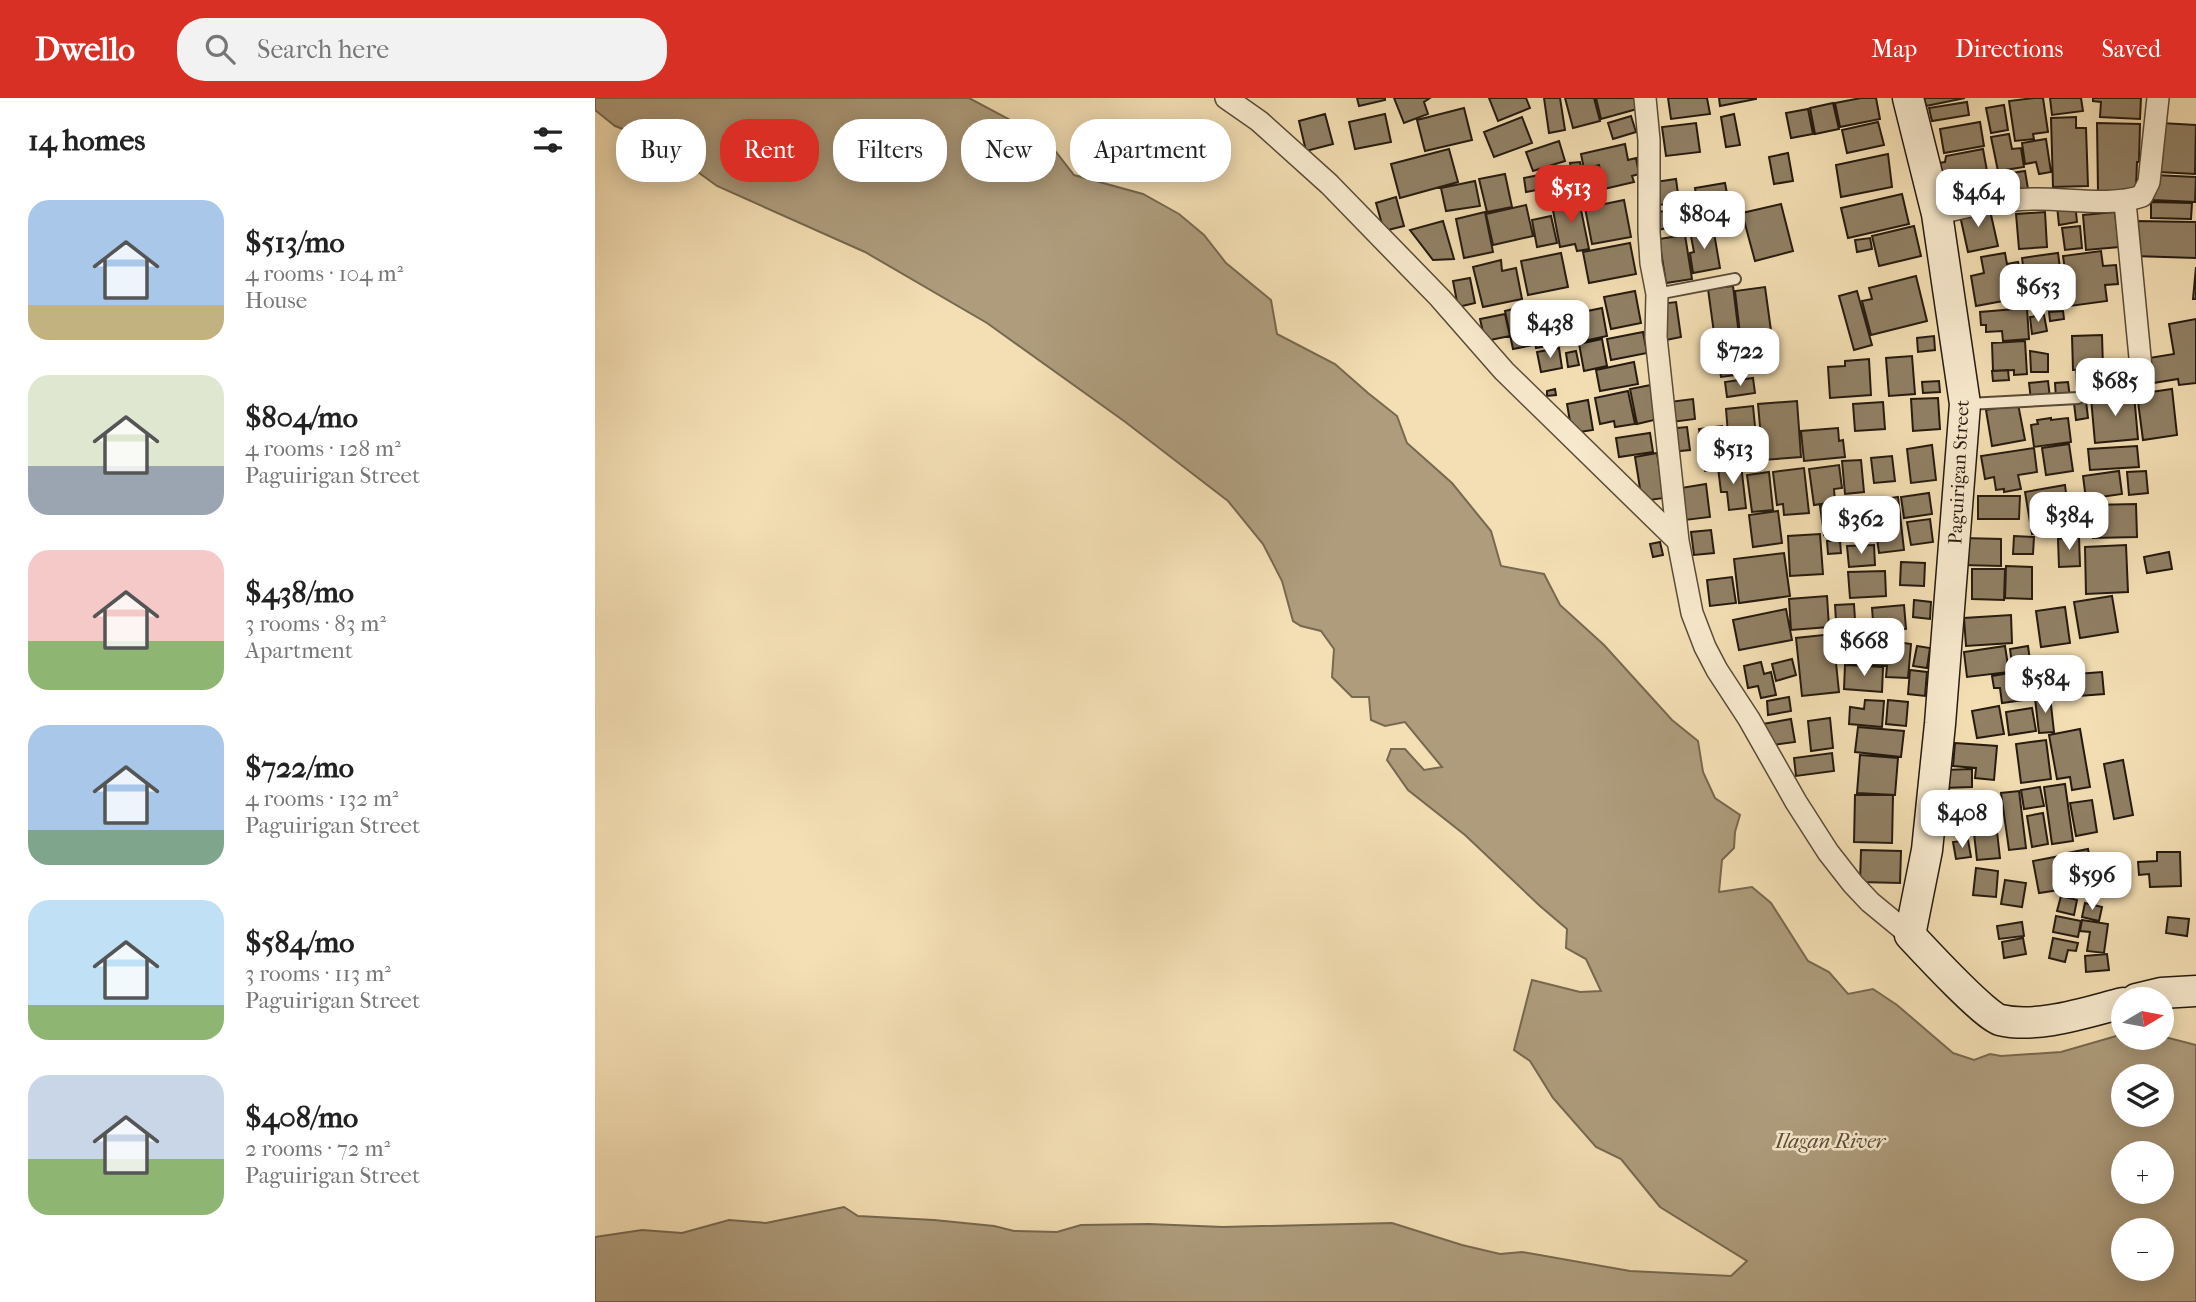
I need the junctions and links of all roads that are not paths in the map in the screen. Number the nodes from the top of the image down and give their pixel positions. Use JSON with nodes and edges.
{"nodes":[{"id":1,"x":1226,"y":98,"type":"edge"},
{"id":2,"x":1645,"y":98,"type":"edge"},
{"id":3,"x":1908,"y":98,"type":"edge"},
{"id":4,"x":2158,"y":98,"type":"edge"},
{"id":5,"x":2125,"y":202,"type":"junction"},
{"id":6,"x":1937,"y":214,"type":"junction"},
{"id":7,"x":1735,"y":279,"type":"dead end"},
{"id":8,"x":1657,"y":294,"type":"junction"},
{"id":9,"x":2142,"y":378,"type":"dead end"},
{"id":10,"x":2078,"y":398,"type":"dead end"},
{"id":11,"x":1965,"y":404,"type":"junction"},
{"id":12,"x":1678,"y":541,"type":"junction"},
{"id":13,"x":1910,"y":935,"type":"junction"},
{"id":14,"x":2196,"y":991,"type":"edge"},
{"id":15,"x":2174,"y":992,"type":"edge"},
{"id":16,"x":2111,"y":1006,"type":"edge"}],
"edges":[{"from":1,"to":12,"type":"street"},
{"from":2,"to":8,"type":"street"},
{"from":3,"to":6,"type":"main road","name":"Paguirigan Street"},
{"from":4,"to":5,"type":"street"},
{"from":5,"to":6,"type":"street"},
{"from":5,"to":9,"type":"street"},
{"from":6,"to":11,"type":"main road","name":"Paguirigan Street"},
{"from":7,"to":8,"type":"lane"},
{"from":8,"to":12,"type":"street"},
{"from":10,"to":11,"type":"lane"},
{"from":11,"to":13,"type":"main road","name":"Paguirigan Street"},
{"from":12,"to":13,"type":"street"},
{"from":13,"to":16,"type":"main road"},
{"from":14,"to":15,"type":"main road"}]}
